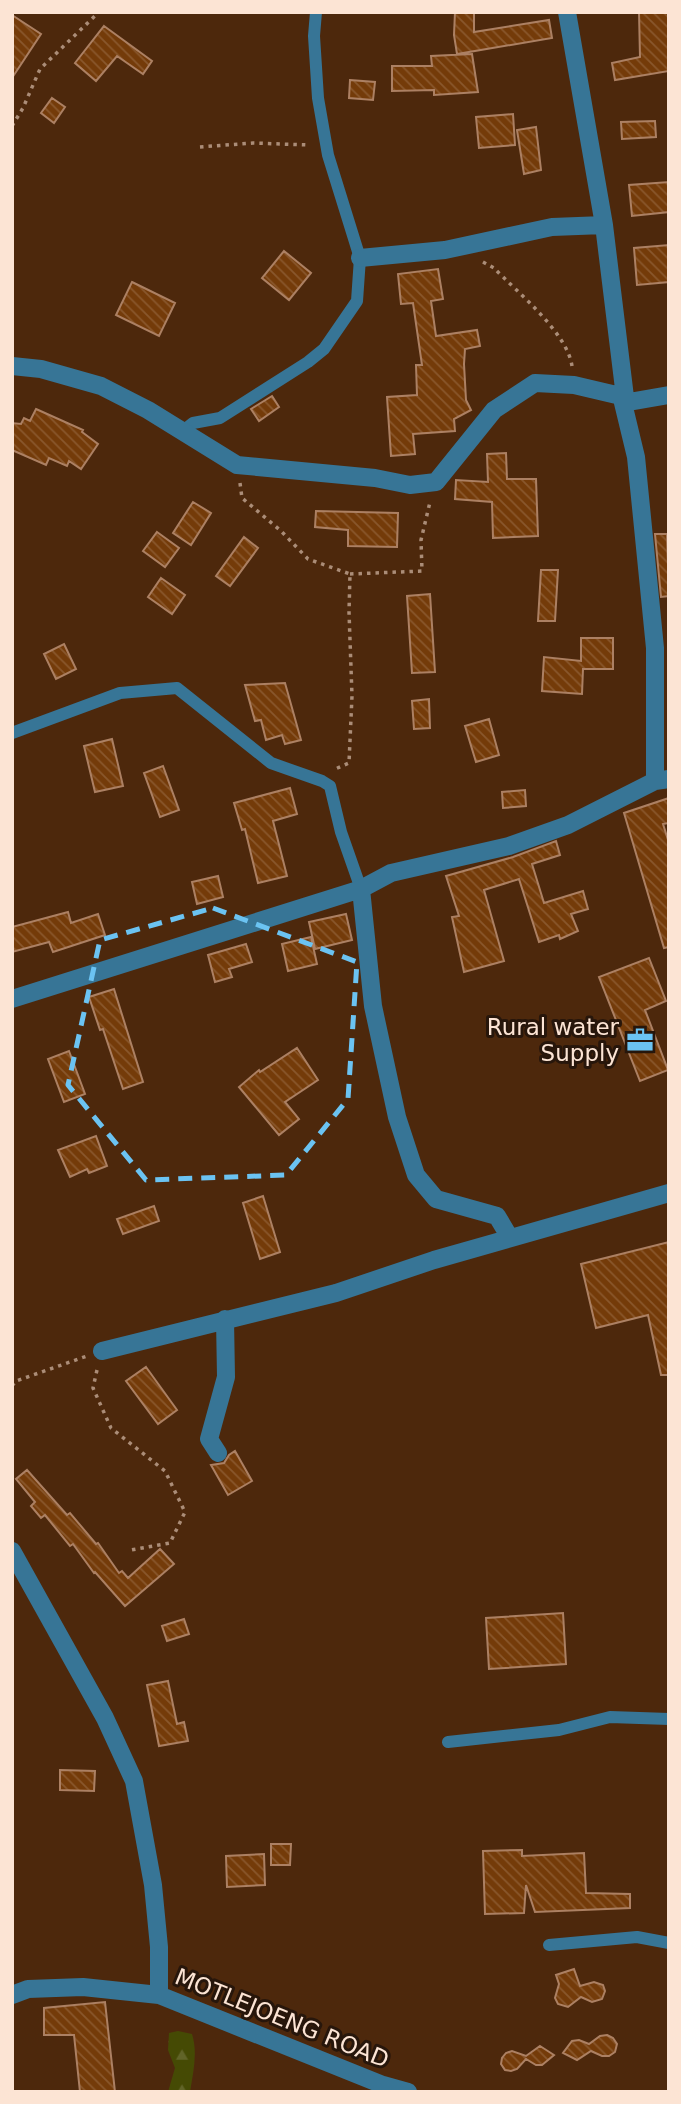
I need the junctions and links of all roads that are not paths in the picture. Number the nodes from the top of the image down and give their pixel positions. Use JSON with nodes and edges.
{"nodes":[{"id":1,"x":316,"y":12,"type":"edge"},
{"id":2,"x":567,"y":12,"type":"edge"},
{"id":3,"x":604,"y":225,"type":"junction"},
{"id":4,"x":360,"y":258,"type":"junction"},
{"id":5,"x":12,"y":366,"type":"edge"},
{"id":6,"x":669,"y":396,"type":"edge"},
{"id":7,"x":624,"y":400,"type":"junction"},
{"id":8,"x":183,"y":431,"type":"junction"},
{"id":9,"x":12,"y":733,"type":"edge"},
{"id":10,"x":662,"y":780,"type":"edge"},
{"id":11,"x":361,"y":889,"type":"junction"},
{"id":12,"x":12,"y":999,"type":"edge"},
{"id":13,"x":669,"y":1193,"type":"edge"},
{"id":14,"x":510,"y":1238,"type":"junction"},
{"id":15,"x":225,"y":1320,"type":"junction"},
{"id":16,"x":102,"y":1351,"type":"road end"},
{"id":17,"x":218,"y":1453,"type":"dead end"},
{"id":18,"x":12,"y":1551,"type":"edge"},
{"id":19,"x":669,"y":1719,"type":"edge"},
{"id":20,"x":448,"y":1742,"type":"dead end"},
{"id":21,"x":669,"y":1943,"type":"edge"},
{"id":22,"x":549,"y":1945,"type":"dead end"},
{"id":23,"x":12,"y":1995,"type":"edge"},
{"id":24,"x":159,"y":1995,"type":"junction"},
{"id":25,"x":408,"y":2092,"type":"edge"}],
"edges":[{"from":1,"to":4,"type":"lane"},
{"from":2,"to":3,"type":"street"},
{"from":3,"to":4,"type":"street"},
{"from":3,"to":7,"type":"street"},
{"from":4,"to":8,"type":"lane"},
{"from":5,"to":8,"type":"street"},
{"from":6,"to":7,"type":"street"},
{"from":7,"to":8,"type":"street"},
{"from":7,"to":10,"type":"street"},
{"from":9,"to":11,"type":"lane"},
{"from":10,"to":11,"type":"street"},
{"from":11,"to":12,"type":"street"},
{"from":11,"to":14,"type":"street"},
{"from":13,"to":14,"type":"street"},
{"from":14,"to":15,"type":"street"},
{"from":15,"to":16,"type":"street"},
{"from":15,"to":17,"type":"street"},
{"from":18,"to":24,"type":"street"},
{"from":19,"to":20,"type":"lane"},
{"from":21,"to":22,"type":"lane"},
{"from":23,"to":24,"type":"street","name":"MOTLEJOENG ROAD"},
{"from":24,"to":25,"type":"street","name":"MOTLEJOENG ROAD"}]}
